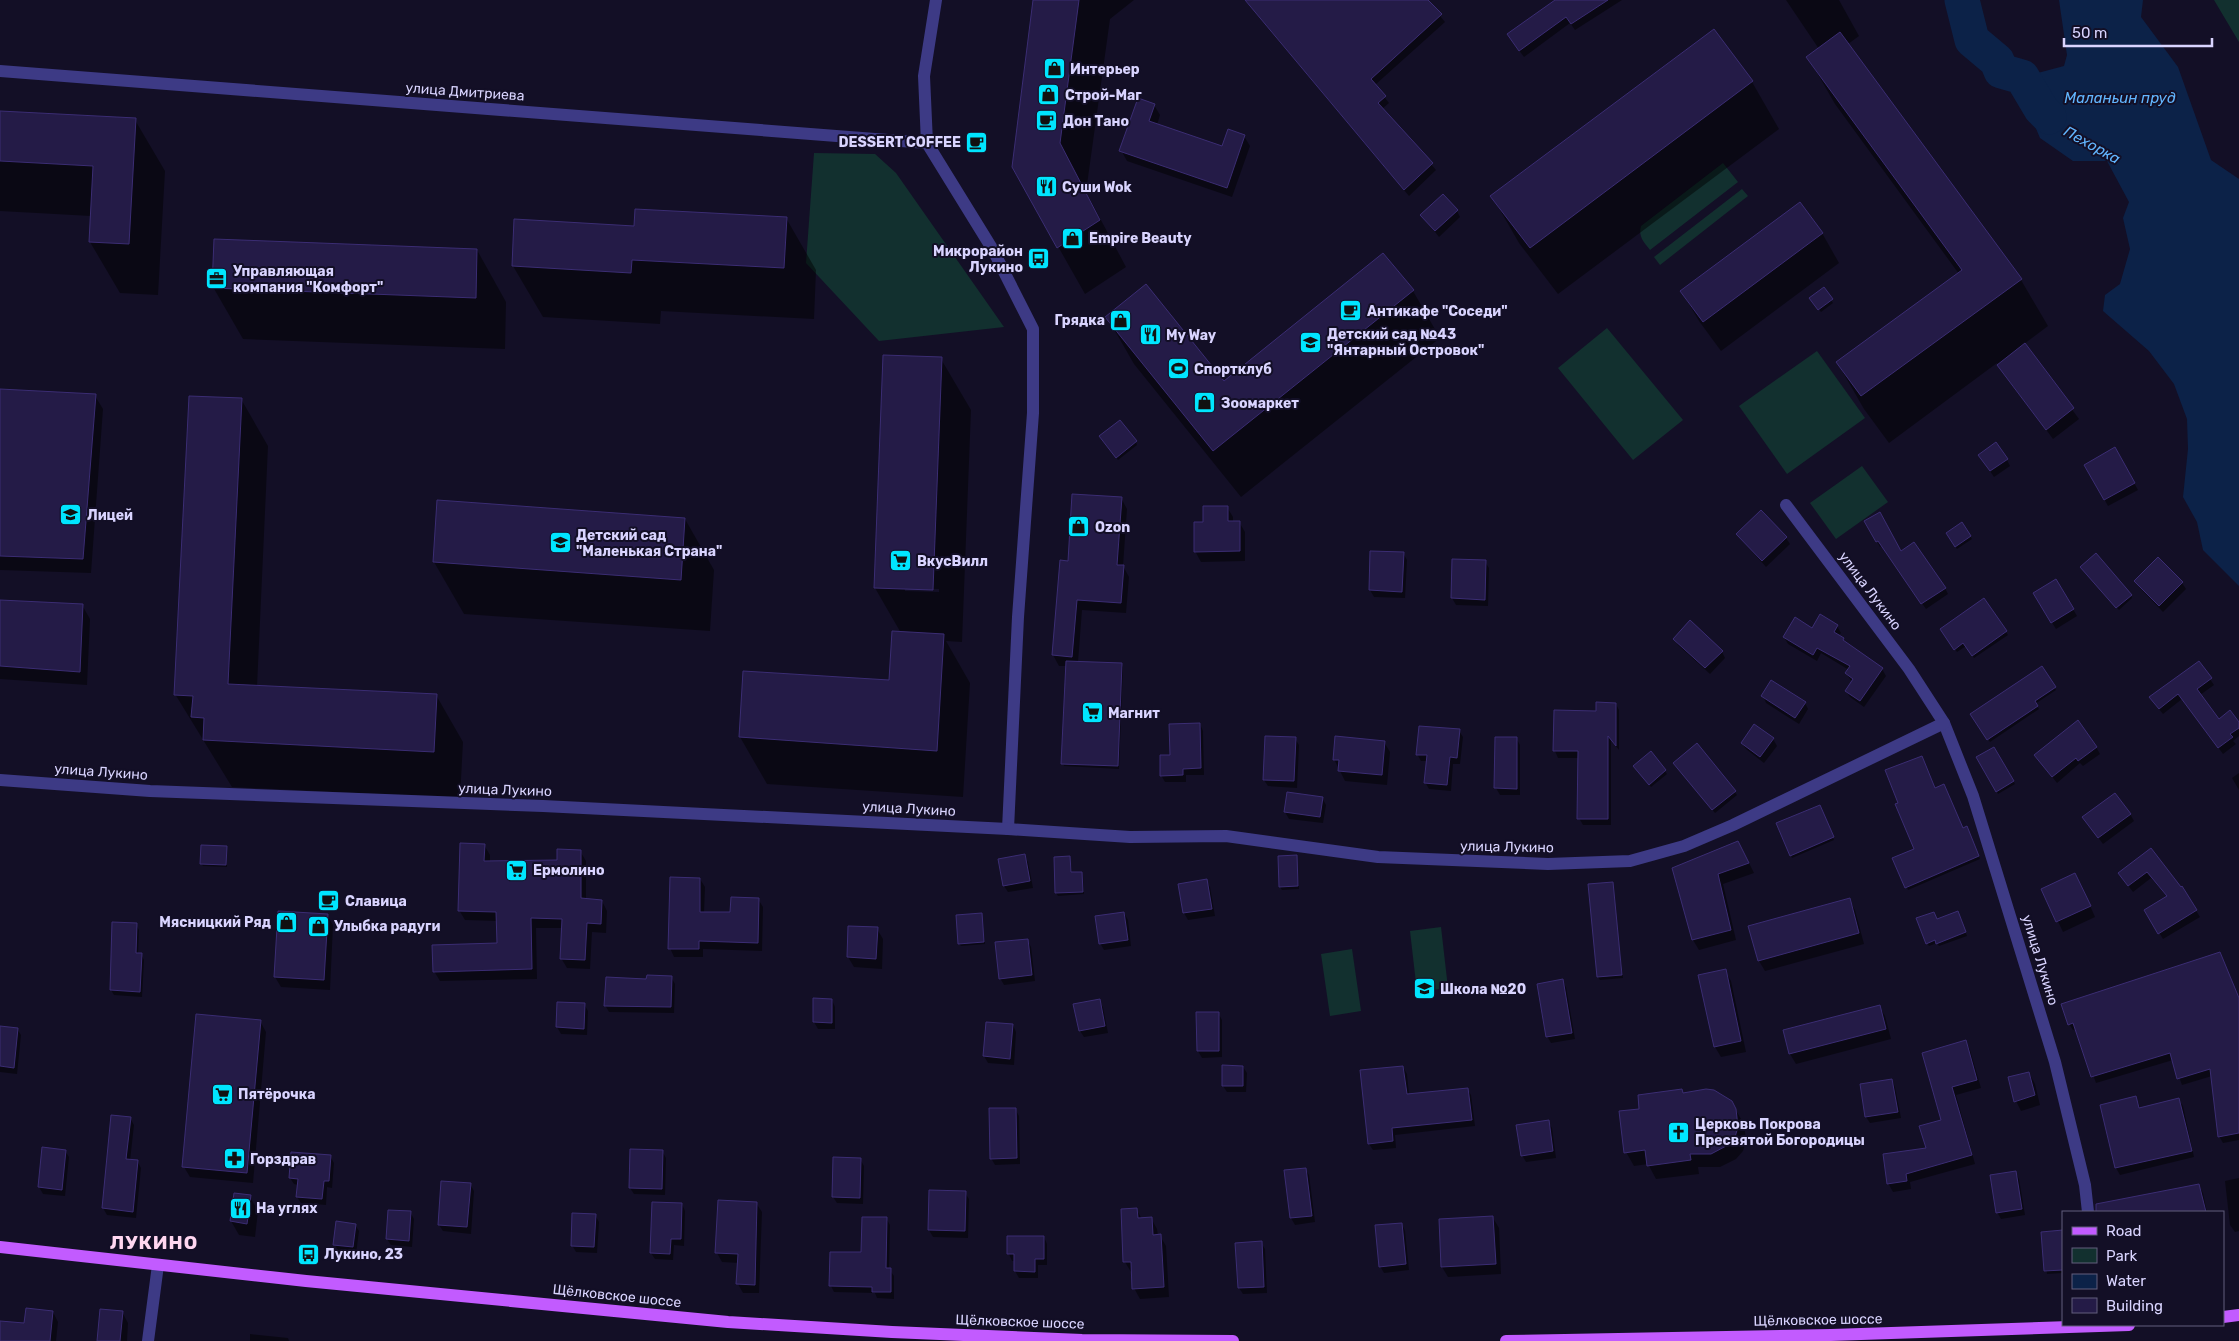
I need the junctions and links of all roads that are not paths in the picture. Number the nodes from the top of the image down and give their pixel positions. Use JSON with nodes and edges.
{"nodes":[{"id":1,"x":936,"y":0,"type":"edge"},
{"id":2,"x":0,"y":71,"type":"edge"},
{"id":3,"x":927,"y":143,"type":"junction"},
{"id":4,"x":1786,"y":504,"type":"dead end"},
{"id":5,"x":1944,"y":723,"type":"junction"},
{"id":6,"x":0,"y":780,"type":"edge"},
{"id":7,"x":1008,"y":828,"type":"junction"},
{"id":8,"x":2088,"y":1211,"type":"edge"},
{"id":9,"x":0,"y":1247,"type":"edge"},
{"id":10,"x":158,"y":1265,"type":"junction"},
{"id":11,"x":2239,"y":1315,"type":"edge"},
{"id":12,"x":2224,"y":1316,"type":"edge"},
{"id":13,"x":2103,"y":1326,"type":"edge"},
{"id":14,"x":1831,"y":1338,"type":"edge"},
{"id":15,"x":148,"y":1341,"type":"edge"},
{"id":16,"x":1233,"y":1341,"type":"edge"},
{"id":17,"x":1506,"y":1341,"type":"edge"}],
"edges":[{"from":1,"to":3,"type":"street"},
{"from":2,"to":3,"type":"street","name":"улица Дмитриева"},
{"from":3,"to":7,"type":"street"},
{"from":4,"to":5,"type":"street","name":"улица Лукино"},
{"from":5,"to":7,"type":"street","name":"улица Лукино"},
{"from":5,"to":8,"type":"street","name":"улица Лукино"},
{"from":6,"to":7,"type":"street","name":"улица Лукино"},
{"from":9,"to":10,"type":"main road","name":"Щёлковское шоссе"},
{"from":10,"to":15,"type":"street"},
{"from":10,"to":16,"type":"main road","name":"Щёлковское шоссе"},
{"from":11,"to":12,"type":"main road"},
{"from":13,"to":14,"type":"main road","name":"Щёлковское шоссе"},
{"from":14,"to":17,"type":"main road","name":"Щёлковское шоссе"}]}
